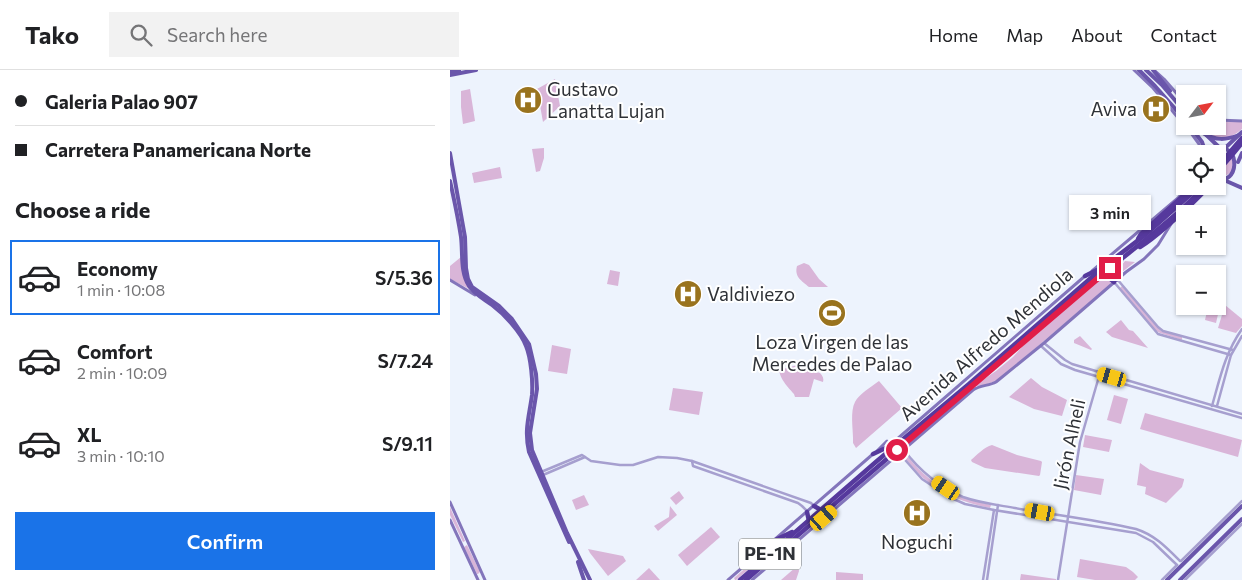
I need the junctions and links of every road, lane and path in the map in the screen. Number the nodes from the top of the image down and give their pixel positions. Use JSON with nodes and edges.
{"nodes":[{"id":1,"x":476,"y":70,"type":"edge"},
{"id":2,"x":1134,"y":70,"type":"edge"},
{"id":3,"x":1146,"y":70,"type":"edge"},
{"id":4,"x":1154,"y":70,"type":"edge"},
{"id":5,"x":1139,"y":72,"type":"edge"},
{"id":6,"x":453,"y":73,"type":"edge"},
{"id":7,"x":1176,"y":93,"type":"edge"},
{"id":8,"x":1174,"y":103,"type":"junction"},
{"id":9,"x":1176,"y":106,"type":"edge"},
{"id":10,"x":1174,"y":112,"type":"junction"},
{"id":11,"x":1176,"y":115,"type":"edge"},
{"id":12,"x":1226,"y":120,"type":"edge"},
{"id":13,"x":1242,"y":121,"type":"edge"},
{"id":14,"x":1197,"y":135,"type":"edge"},
{"id":15,"x":1205,"y":135,"type":"edge"},
{"id":16,"x":1207,"y":135,"type":"edge"},
{"id":17,"x":1241,"y":135,"type":"edge"},
{"id":18,"x":1208,"y":138,"type":"junction"},
{"id":19,"x":1202,"y":142,"type":"junction"},
{"id":20,"x":1203,"y":145,"type":"edge"},
{"id":21,"x":1218,"y":145,"type":"edge"},
{"id":22,"x":1242,"y":145,"type":"edge"},
{"id":23,"x":1226,"y":147,"type":"edge"},
{"id":24,"x":1226,"y":150,"type":"edge"},
{"id":25,"x":450,"y":153,"type":"edge"},
{"id":26,"x":1242,"y":153,"type":"edge"},
{"id":27,"x":1226,"y":155,"type":"edge"},
{"id":28,"x":1226,"y":162,"type":"edge"},
{"id":29,"x":1239,"y":162,"type":"edge"},
{"id":30,"x":1226,"y":178,"type":"edge"},
{"id":31,"x":450,"y":181,"type":"edge"},
{"id":32,"x":1226,"y":181,"type":"edge"},
{"id":33,"x":1241,"y":182,"type":"edge"},
{"id":34,"x":1241,"y":187,"type":"edge"},
{"id":35,"x":1182,"y":195,"type":"edge"},
{"id":36,"x":1183,"y":195,"type":"edge"},
{"id":37,"x":1191,"y":195,"type":"edge"},
{"id":38,"x":1195,"y":195,"type":"edge"},
{"id":39,"x":1202,"y":195,"type":"edge"},
{"id":40,"x":1179,"y":198,"type":"junction"},
{"id":41,"x":1173,"y":221,"type":"junction"},
{"id":42,"x":1159,"y":226,"type":"junction"},
{"id":43,"x":1136,"y":242,"type":"junction"},
{"id":44,"x":1130,"y":252,"type":"junction"},
{"id":45,"x":1125,"y":256,"type":"junction"},
{"id":46,"x":1107,"y":264,"type":"junction"},
{"id":47,"x":1086,"y":276,"type":"junction"},
{"id":48,"x":450,"y":280,"type":"edge"},
{"id":49,"x":1095,"y":280,"type":"junction"},
{"id":50,"x":1116,"y":281,"type":"junction"},
{"id":51,"x":480,"y":298,"type":"junction"},
{"id":52,"x":1242,"y":329,"type":"edge"},
{"id":53,"x":1242,"y":336,"type":"edge"},
{"id":54,"x":1042,"y":344,"type":"junction"},
{"id":55,"x":1229,"y":349,"type":"junction"},
{"id":56,"x":1234,"y":350,"type":"junction"},
{"id":57,"x":1230,"y":354,"type":"junction"},
{"id":58,"x":1100,"y":373,"type":"junction"},
{"id":59,"x":1099,"y":377,"type":"junction"},
{"id":60,"x":1212,"y":407,"type":"junction"},
{"id":61,"x":1216,"y":408,"type":"junction"},
{"id":62,"x":1242,"y":414,"type":"edge"},
{"id":63,"x":1242,"y":418,"type":"edge"},
{"id":64,"x":908,"y":434,"type":"junction"},
{"id":65,"x":905,"y":442,"type":"junction"},
{"id":66,"x":905,"y":451,"type":"junction"},
{"id":67,"x":874,"y":453,"type":"junction"},
{"id":68,"x":900,"y":454,"type":"junction"},
{"id":69,"x":692,"y":461,"type":"junction"},
{"id":70,"x":881,"y":469,"type":"junction"},
{"id":71,"x":540,"y":474,"type":"junction"},
{"id":72,"x":866,"y":476,"type":"junction"},
{"id":73,"x":857,"y":484,"type":"junction"},
{"id":74,"x":846,"y":498,"type":"junction"},
{"id":75,"x":1242,"y":501,"type":"edge"},
{"id":76,"x":450,"y":502,"type":"edge"},
{"id":77,"x":996,"y":505,"type":"junction"},
{"id":78,"x":814,"y":506,"type":"junction"},
{"id":79,"x":1242,"y":506,"type":"edge"},
{"id":80,"x":821,"y":510,"type":"junction"},
{"id":81,"x":996,"y":510,"type":"junction"},
{"id":82,"x":807,"y":512,"type":"junction"},
{"id":83,"x":1068,"y":519,"type":"junction"},
{"id":84,"x":1242,"y":519,"type":"edge"},
{"id":85,"x":450,"y":520,"type":"edge"},
{"id":86,"x":808,"y":521,"type":"junction"},
{"id":87,"x":1242,"y":524,"type":"edge"},
{"id":88,"x":800,"y":528,"type":"junction"},
{"id":89,"x":1225,"y":536,"type":"junction"},
{"id":90,"x":769,"y":543,"type":"junction"},
{"id":91,"x":1222,"y":544,"type":"junction"},
{"id":92,"x":1180,"y":562,"type":"junction"},
{"id":93,"x":1177,"y":565,"type":"junction"},
{"id":94,"x":583,"y":579,"type":"edge"},
{"id":95,"x":478,"y":580,"type":"edge"},
{"id":96,"x":485,"y":580,"type":"edge"},
{"id":97,"x":590,"y":580,"type":"edge"},
{"id":98,"x":728,"y":580,"type":"edge"},
{"id":99,"x":740,"y":580,"type":"edge"},
{"id":100,"x":746,"y":580,"type":"edge"},
{"id":101,"x":753,"y":580,"type":"edge"},
{"id":102,"x":985,"y":580,"type":"edge"},
{"id":103,"x":1058,"y":580,"type":"edge"},
{"id":104,"x":1162,"y":580,"type":"edge"},
{"id":105,"x":1167,"y":580,"type":"edge"},
{"id":106,"x":1180,"y":580,"type":"edge"},
{"id":107,"x":1185,"y":580,"type":"edge"}],
"edges":[{"from":1,"to":6,"type":"main road"},
{"from":2,"to":5,"type":"main road"},
{"from":3,"to":8,"type":"main road"},
{"from":4,"to":7,"type":"main road"},
{"from":4,"to":8,"type":"main road"},
{"from":5,"to":8,"type":"main road"},
{"from":5,"to":10,"type":"main road"},
{"from":8,"to":9,"type":"main road"},
{"from":8,"to":10,"type":"main road"},
{"from":10,"to":11,"type":"main road"},
{"from":12,"to":13,"type":"main road"},
{"from":14,"to":19,"type":"main road"},
{"from":15,"to":18,"type":"main road"},
{"from":16,"to":17,"type":"main road"},
{"from":17,"to":23,"type":"main road"},
{"from":17,"to":27,"type":"highway","bridge":true},
{"from":18,"to":19,"type":"main road"},
{"from":18,"to":21,"type":"main road"},
{"from":19,"to":20,"type":"main road"},
{"from":22,"to":28,"type":"highway","bridge":true},
{"from":24,"to":29,"type":"main road"},
{"from":25,"to":71,"type":"main road"},
{"from":26,"to":29,"type":"main road"},
{"from":29,"to":30,"type":"main road"},
{"from":31,"to":51,"type":"main road"},
{"from":32,"to":34,"type":"main road"},
{"from":33,"to":34,"type":"main road"},
{"from":35,"to":40,"type":"main road","name":"Avenida Alfredo Mendiola"},
{"from":36,"to":40,"type":"highway"},
{"from":37,"to":42,"type":"highway","number":"PE-1N"},
{"from":38,"to":42,"type":"highway","number":"PE-1N"},
{"from":39,"to":41,"type":"highway"},
{"from":40,"to":43,"type":"highway"},
{"from":40,"to":47,"type":"main road","name":"Avenida Alfredo Mendiola"},
{"from":41,"to":44,"type":"highway"},
{"from":41,"to":50,"type":"main road","name":"Avenida Alfredo Mendiola"},
{"from":42,"to":43,"type":"highway","number":"PE-1N"},
{"from":42,"to":44,"type":"highway","number":"PE-1N"},
{"from":43,"to":46,"type":"highway","number":"PE-1N"},
{"from":44,"to":45,"type":"highway","number":"PE-1N"},
{"from":45,"to":49,"type":"highway","number":"PE-1N"},
{"from":45,"to":50,"type":"highway"},
{"from":46,"to":47,"type":"highway"},
{"from":46,"to":64,"type":"highway","number":"PE-1N"},
{"from":47,"to":67,"type":"main road","name":"Avenida Alfredo Mendiola"},
{"from":48,"to":51,"type":"main road"},
{"from":49,"to":50,"type":"highway"},
{"from":49,"to":65,"type":"highway","number":"PE-1N"},
{"from":50,"to":54,"type":"main road","name":"Avenida Alfredo Mendiola"},
{"from":50,"to":55,"type":"street"},
{"from":50,"to":57,"type":"street"},
{"from":51,"to":71,"type":"main road"},
{"from":52,"to":55,"type":"street"},
{"from":53,"to":56,"type":"street"},
{"from":54,"to":58,"type":"street"},
{"from":54,"to":59,"type":"street"},
{"from":54,"to":66,"type":"main road","name":"Avenida Alfredo Mendiola"},
{"from":55,"to":56,"type":"street"},
{"from":55,"to":57,"type":"street"},
{"from":56,"to":57,"type":"street"},
{"from":57,"to":60,"type":"street"},
{"from":57,"to":61,"type":"street"},
{"from":58,"to":59,"type":"street","name":"Jirón Alheli"},
{"from":58,"to":60,"type":"street"},
{"from":59,"to":60,"type":"street"},
{"from":59,"to":83,"type":"street","name":"Jirón Alheli"},
{"from":60,"to":61,"type":"street"},
{"from":61,"to":62,"type":"street"},
{"from":61,"to":63,"type":"street"},
{"from":64,"to":67,"type":"highway"},
{"from":64,"to":80,"type":"highway","number":"PE-1N"},
{"from":65,"to":66,"type":"highway"},
{"from":65,"to":72,"type":"highway","number":"PE-1N"},
{"from":66,"to":68,"type":"main road","name":"Avenida Alfredo Mendiola"},
{"from":66,"to":77,"type":"street"},
{"from":67,"to":78,"type":"main road","name":"Avenida Alfredo Mendiola"},
{"from":68,"to":70,"type":"main road","name":"Avenida Alfredo Mendiola"},
{"from":68,"to":81,"type":"street"},
{"from":69,"to":71,"type":"street"},
{"from":69,"to":78,"type":"street"},
{"from":69,"to":82,"type":"street"},
{"from":70,"to":72,"type":"highway"},
{"from":70,"to":74,"type":"main road","name":"Avenida Alfredo Mendiola"},
{"from":71,"to":94,"type":"main road"},
{"from":71,"to":97,"type":"main road"},
{"from":72,"to":73,"type":"highway","number":"PE-1N"},
{"from":73,"to":74,"type":"highway"},
{"from":73,"to":100,"type":"highway","number":"PE-1N"},
{"from":74,"to":101,"type":"main road"},
{"from":75,"to":92,"type":"street"},
{"from":76,"to":96,"type":"main road"},
{"from":77,"to":81,"type":"street"},
{"from":77,"to":83,"type":"street"},
{"from":78,"to":80,"type":"highway"},
{"from":78,"to":82,"type":"main road","name":"Avenida Alfredo Mendiola"},
{"from":79,"to":105,"type":"main road"},
{"from":80,"to":86,"type":"highway","number":"PE-1N"},
{"from":81,"to":83,"type":"street"},
{"from":81,"to":102,"type":"street"},
{"from":82,"to":86,"type":"highway"},
{"from":82,"to":90,"type":"main road","name":"Avenida Alfredo Mendiola"},
{"from":83,"to":92,"type":"street"},
{"from":83,"to":93,"type":"street"},
{"from":83,"to":103,"type":"street","name":"Jirón Alheli"},
{"from":84,"to":89,"type":"main road"},
{"from":85,"to":95,"type":"main road"},
{"from":86,"to":88,"type":"highway","number":"PE-1N"},
{"from":87,"to":91,"type":"street"},
{"from":88,"to":90,"type":"highway"},
{"from":88,"to":99,"type":"highway","number":"PE-1N"},
{"from":89,"to":91,"type":"main road"},
{"from":89,"to":106,"type":"main road"},
{"from":90,"to":98,"type":"main road"},
{"from":91,"to":107,"type":"street"},
{"from":92,"to":93,"type":"street"},
{"from":93,"to":104,"type":"street"}]}
